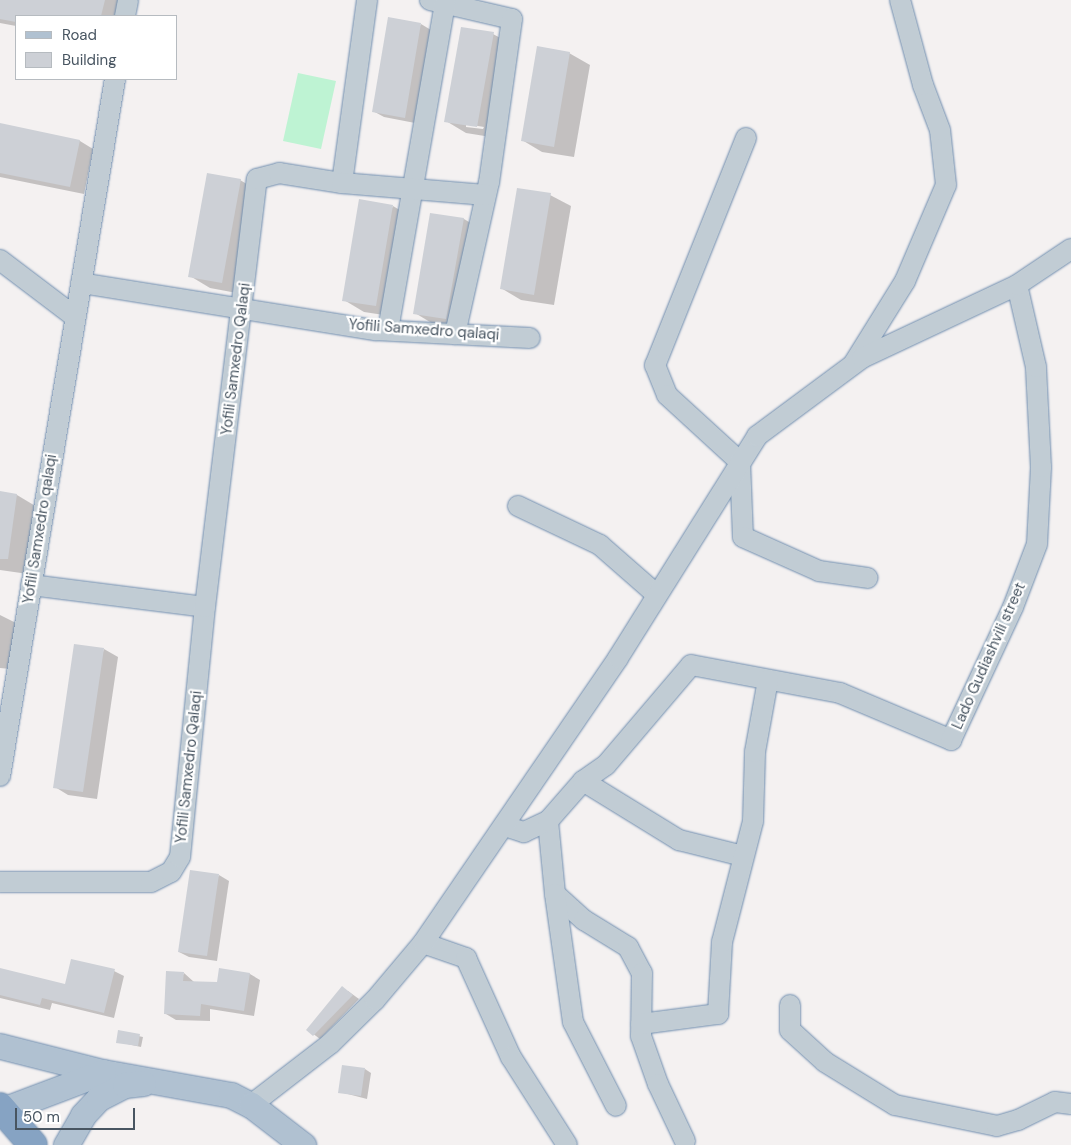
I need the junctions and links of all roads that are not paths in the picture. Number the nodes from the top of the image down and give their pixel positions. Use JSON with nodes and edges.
{"nodes":[{"id":1,"x":128,"y":0,"type":"edge"},
{"id":2,"x":367,"y":0,"type":"edge"},
{"id":3,"x":900,"y":0,"type":"edge"},
{"id":4,"x":438,"y":1,"type":"edge"},
{"id":5,"x":125,"y":15,"type":"edge"},
{"id":6,"x":114,"y":80,"type":"edge"},
{"id":7,"x":746,"y":138,"type":"dead end"},
{"id":8,"x":342,"y":183,"type":"junction"},
{"id":9,"x":413,"y":190,"type":"junction"},
{"id":10,"x":486,"y":195,"type":"junction"},
{"id":11,"x":1071,"y":249,"type":"edge"},
{"id":12,"x":0,"y":260,"type":"edge"},
{"id":13,"x":81,"y":282,"type":"junction"},
{"id":14,"x":1017,"y":285,"type":"junction"},
{"id":15,"x":242,"y":308,"type":"junction"},
{"id":16,"x":75,"y":317,"type":"junction"},
{"id":17,"x":388,"y":330,"type":"junction"},
{"id":18,"x":455,"y":334,"type":"junction"},
{"id":19,"x":530,"y":338,"type":"dead end"},
{"id":20,"x":851,"y":367,"type":"junction"},
{"id":21,"x":740,"y":462,"type":"junction"},
{"id":22,"x":518,"y":506,"type":"dead end"},
{"id":23,"x":868,"y":578,"type":"dead end"},
{"id":24,"x":31,"y":585,"type":"junction"},
{"id":25,"x":656,"y":594,"type":"junction"},
{"id":26,"x":205,"y":607,"type":"junction"},
{"id":27,"x":768,"y":680,"type":"junction"},
{"id":28,"x":0,"y":776,"type":"edge"},
{"id":29,"x":583,"y":781,"type":"junction"},
{"id":30,"x":548,"y":821,"type":"junction"},
{"id":31,"x":505,"y":826,"type":"junction"},
{"id":32,"x":743,"y":856,"type":"junction"},
{"id":33,"x":0,"y":882,"type":"edge"},
{"id":34,"x":555,"y":894,"type":"junction"},
{"id":35,"x":423,"y":944,"type":"junction"},
{"id":36,"x":790,"y":1005,"type":"dead end"},
{"id":37,"x":642,"y":1024,"type":"junction"},
{"id":38,"x":0,"y":1046,"type":"edge"},
{"id":39,"x":103,"y":1072,"type":"junction"},
{"id":40,"x":151,"y":1081,"type":"junction"},
{"id":41,"x":1071,"y":1104,"type":"edge"},
{"id":42,"x":251,"y":1105,"type":"junction"},
{"id":43,"x":616,"y":1106,"type":"dead end"},
{"id":44,"x":10,"y":1127,"type":"edge"},
{"id":45,"x":686,"y":1141,"type":"dead end"},
{"id":46,"x":66,"y":1145,"type":"edge"},
{"id":47,"x":303,"y":1145,"type":"edge"},
{"id":48,"x":567,"y":1145,"type":"edge"}],
"edges":[{"from":1,"to":5,"type":"street"},
{"from":2,"to":8,"type":"street"},
{"from":3,"to":20,"type":"street"},
{"from":4,"to":9,"type":"street"},
{"from":4,"to":10,"type":"street"},
{"from":6,"to":13,"type":"street","name":"Yofili Samxedro qalaqi"},
{"from":7,"to":21,"type":"street"},
{"from":8,"to":9,"type":"street"},
{"from":8,"to":15,"type":"street","name":"Yofili Samxedro Qalaqi"},
{"from":9,"to":10,"type":"street"},
{"from":9,"to":17,"type":"street"},
{"from":10,"to":18,"type":"street"},
{"from":11,"to":14,"type":"street"},
{"from":12,"to":16,"type":"street"},
{"from":13,"to":15,"type":"street","name":"Yofili Samxedro qalaqi"},
{"from":13,"to":16,"type":"street","name":"Yofili Samxedro qalaqi"},
{"from":14,"to":20,"type":"street"},
{"from":14,"to":27,"type":"street","name":"Lado Gudiashvili street"},
{"from":15,"to":17,"type":"street","name":"Yofili Samxedro qalaqi"},
{"from":15,"to":26,"type":"street","name":"Yofili Samxedro Qalaqi"},
{"from":16,"to":24,"type":"street","name":"Yofili Samxedro qalaqi"},
{"from":17,"to":18,"type":"street","name":"Yofili Samxedro qalaqi"},
{"from":18,"to":19,"type":"street","name":"Yofili Samxedro qalaqi"},
{"from":20,"to":21,"type":"street"},
{"from":21,"to":23,"type":"street"},
{"from":21,"to":25,"type":"street"},
{"from":22,"to":25,"type":"street"},
{"from":24,"to":26,"type":"street","name":"Yofili Samxedro Qalaqi"},
{"from":24,"to":28,"type":"street","name":"Yofili Samxedro qalaqi"},
{"from":25,"to":31,"type":"street"},
{"from":26,"to":33,"type":"street","name":"Yofili Samxedro Qalaqi"},
{"from":27,"to":29,"type":"street","name":"Lado Gudiashvili street"},
{"from":27,"to":32,"type":"street"},
{"from":29,"to":30,"type":"street","name":"Lado Gudiashvili street"},
{"from":29,"to":32,"type":"street"},
{"from":30,"to":31,"type":"street","name":"Lado Gudiashvili street"},
{"from":30,"to":34,"type":"street"},
{"from":31,"to":35,"type":"street"},
{"from":32,"to":37,"type":"street"},
{"from":34,"to":37,"type":"street"},
{"from":34,"to":43,"type":"street"},
{"from":35,"to":42,"type":"street"},
{"from":35,"to":48,"type":"street"},
{"from":36,"to":41,"type":"street"},
{"from":37,"to":45,"type":"street"},
{"from":38,"to":39,"type":"main road"},
{"from":39,"to":40,"type":"main road"},
{"from":39,"to":44,"type":"main road"},
{"from":40,"to":42,"type":"main road"},
{"from":40,"to":46,"type":"main road"},
{"from":42,"to":47,"type":"main road"}]}
